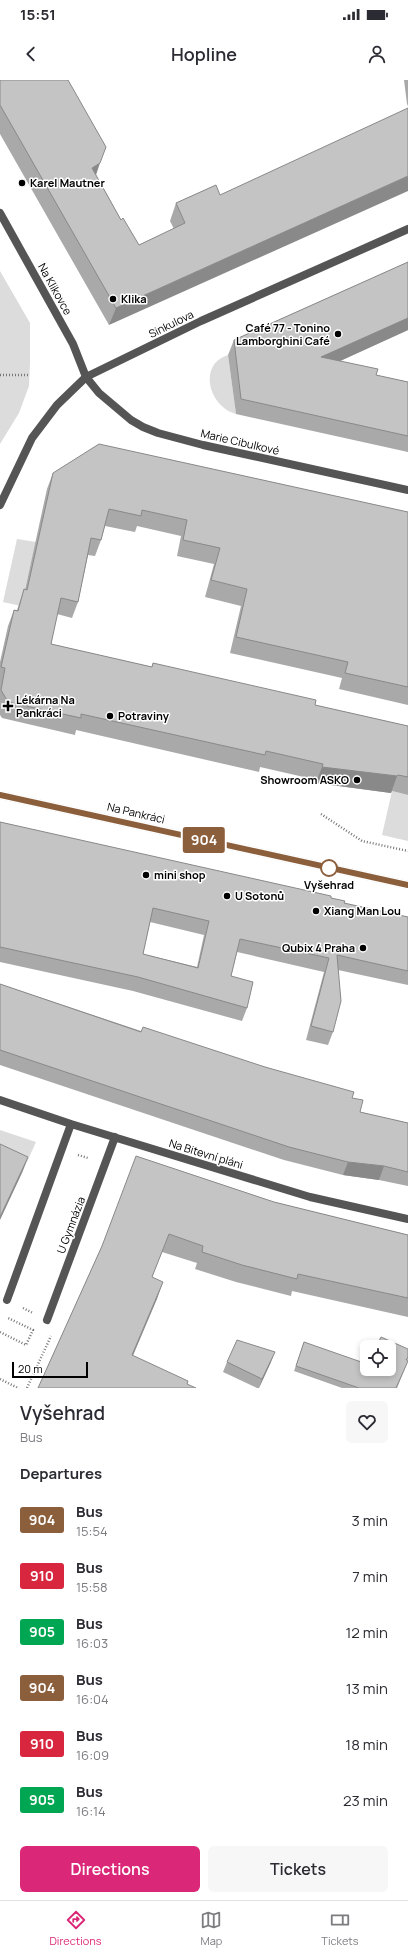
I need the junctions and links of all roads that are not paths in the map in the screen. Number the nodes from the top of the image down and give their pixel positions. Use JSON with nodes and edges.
{"nodes":[{"id":1,"x":0,"y":213,"type":"edge"},
{"id":2,"x":408,"y":229,"type":"edge"},
{"id":3,"x":86,"y":377,"type":"junction"},
{"id":4,"x":408,"y":490,"type":"edge"},
{"id":5,"x":0,"y":505,"type":"edge"},
{"id":6,"x":0,"y":795,"type":"edge"},
{"id":7,"x":408,"y":885,"type":"edge"},
{"id":8,"x":0,"y":1100,"type":"edge"},
{"id":9,"x":71,"y":1124,"type":"junction"},
{"id":10,"x":115,"y":1138,"type":"junction"},
{"id":11,"x":408,"y":1219,"type":"edge"},
{"id":12,"x":6,"y":1300,"type":"road end"},
{"id":13,"x":47,"y":1320,"type":"dead end"}],
"edges":[{"from":1,"to":3,"type":"street","name":"Na Klikovce"},
{"from":2,"to":3,"type":"street","name":"Sinkulova"},
{"from":3,"to":4,"type":"street","name":"Marie Cibulkové"},
{"from":3,"to":5,"type":"street","name":"Sinkulova"},
{"from":6,"to":7,"type":"street","name":"Na Pankráci"},
{"from":8,"to":9,"type":"street","name":"Na Bitevní pláni"},
{"from":9,"to":10,"type":"street","name":"Na Bitevní pláni"},
{"from":9,"to":12,"type":"street"},
{"from":10,"to":11,"type":"street","name":"Na Bitevní pláni"},
{"from":10,"to":13,"type":"street","name":"U Gymnázia"}]}
